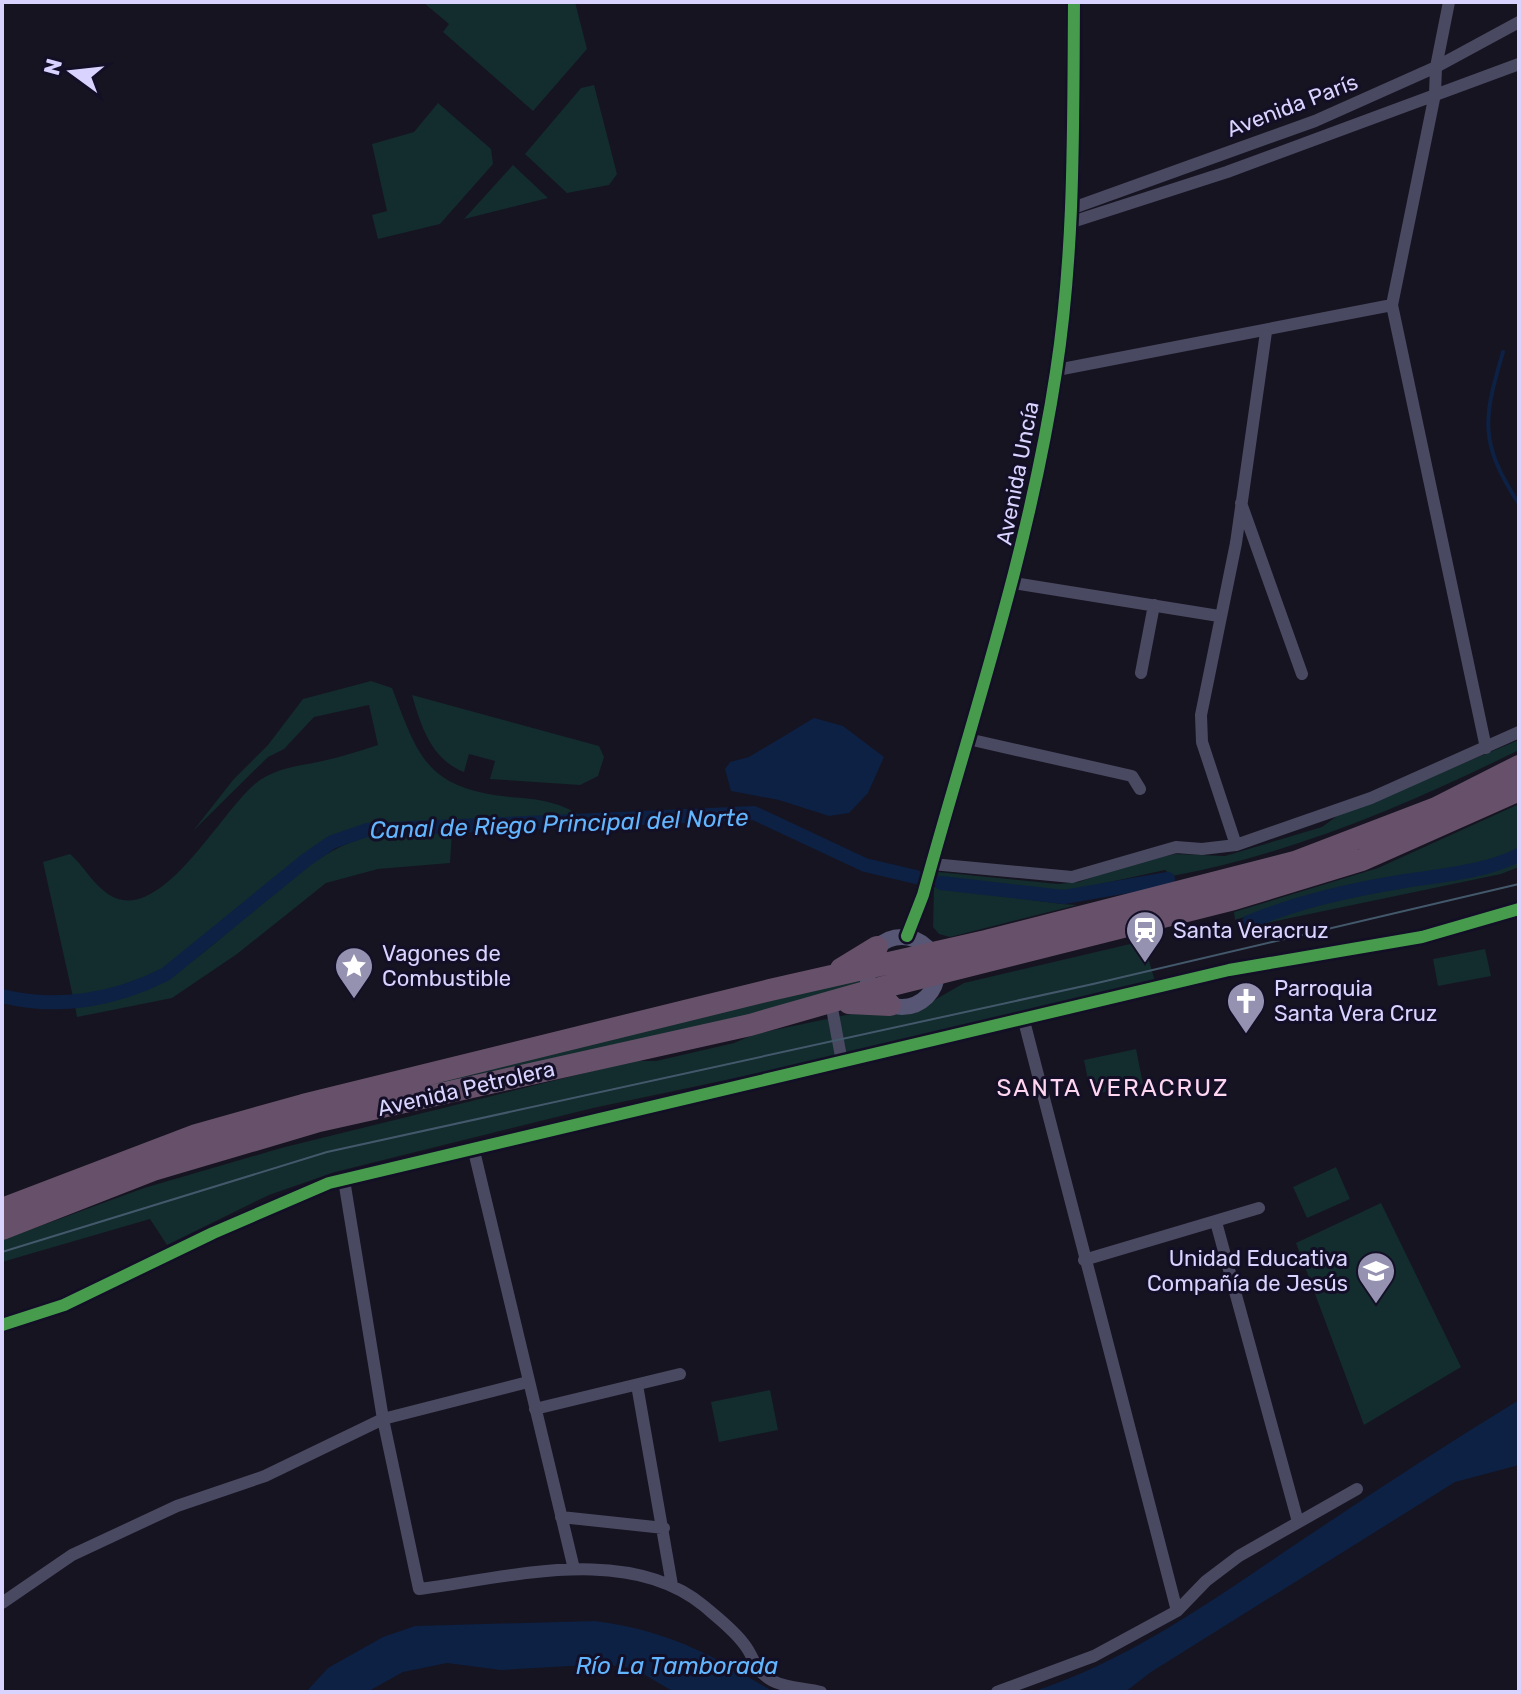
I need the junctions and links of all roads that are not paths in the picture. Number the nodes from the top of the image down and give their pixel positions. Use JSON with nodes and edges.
{"nodes":[{"id":1,"x":1074,"y":2,"type":"edge"},
{"id":2,"x":1449,"y":2,"type":"edge"},
{"id":3,"x":1519,"y":22,"type":"edge"},
{"id":4,"x":1519,"y":64,"type":"edge"},
{"id":5,"x":1436,"y":67,"type":"junction"},
{"id":6,"x":1435,"y":94,"type":"junction"},
{"id":7,"x":1072,"y":215,"type":"junction"},
{"id":8,"x":1392,"y":305,"type":"junction"},
{"id":9,"x":1266,"y":332,"type":"junction"},
{"id":10,"x":1057,"y":370,"type":"junction"},
{"id":11,"x":1240,"y":499,"type":"junction"},
{"id":12,"x":1014,"y":583,"type":"junction"},
{"id":13,"x":1154,"y":605,"type":"junction"},
{"id":14,"x":1219,"y":616,"type":"junction"},
{"id":15,"x":1141,"y":673,"type":"dead end"},
{"id":16,"x":1302,"y":674,"type":"dead end"},
{"id":17,"x":1519,"y":732,"type":"edge"},
{"id":18,"x":968,"y":739,"type":"junction"},
{"id":19,"x":1486,"y":748,"type":"junction"},
{"id":20,"x":1519,"y":766,"type":"edge"},
{"id":21,"x":1140,"y":789,"type":"dead end"},
{"id":22,"x":1519,"y":790,"type":"edge"},
{"id":23,"x":1236,"y":845,"type":"junction"},
{"id":24,"x":932,"y":864,"type":"junction"},
{"id":25,"x":1519,"y":909,"type":"edge"},
{"id":26,"x":877,"y":947,"type":"junction"},
{"id":27,"x":978,"y":953,"type":"junction"},
{"id":28,"x":925,"y":959,"type":"junction"},
{"id":29,"x":829,"y":977,"type":"junction"},
{"id":30,"x":869,"y":980,"type":"junction"},
{"id":31,"x":831,"y":1003,"type":"junction"},
{"id":32,"x":890,"y":1005,"type":"junction"},
{"id":33,"x":1024,"y":1021,"type":"junction"},
{"id":34,"x":842,"y":1062,"type":"junction"},
{"id":35,"x":473,"y":1147,"type":"junction"},
{"id":36,"x":344,"y":1180,"type":"junction"},
{"id":37,"x":1259,"y":1208,"type":"dead end"},
{"id":38,"x":2,"y":1209,"type":"edge"},
{"id":39,"x":1216,"y":1222,"type":"junction"},
{"id":40,"x":2,"y":1229,"type":"edge"},
{"id":41,"x":1084,"y":1260,"type":"junction"},
{"id":42,"x":2,"y":1325,"type":"edge"},
{"id":43,"x":680,"y":1374,"type":"dead end"},
{"id":44,"x":528,"y":1382,"type":"junction"},
{"id":45,"x":637,"y":1385,"type":"junction"},
{"id":46,"x":535,"y":1409,"type":"junction"},
{"id":47,"x":383,"y":1419,"type":"junction"},
{"id":48,"x":1357,"y":1489,"type":"dead end"},
{"id":49,"x":561,"y":1517,"type":"junction"},
{"id":50,"x":1298,"y":1522,"type":"junction"},
{"id":51,"x":664,"y":1528,"type":"junction"},
{"id":52,"x":574,"y":1569,"type":"junction"},
{"id":53,"x":672,"y":1585,"type":"junction"},
{"id":54,"x":2,"y":1603,"type":"edge"},
{"id":55,"x":1177,"y":1611,"type":"junction"},
{"id":56,"x":821,"y":1692,"type":"edge"},
{"id":57,"x":997,"y":1692,"type":"edge"}],
"edges":[{"from":1,"to":7,"type":"street","name":"Avenida Uncía"},
{"from":2,"to":5,"type":"street"},
{"from":3,"to":5,"type":"street","name":"Avenida París"},
{"from":4,"to":6,"type":"street","name":"Avenida París"},
{"from":5,"to":6,"type":"street"},
{"from":5,"to":7,"type":"street","name":"Avenida París"},
{"from":6,"to":7,"type":"street","name":"Avenida París"},
{"from":6,"to":8,"type":"street"},
{"from":7,"to":10,"type":"street","name":"Avenida Uncía"},
{"from":8,"to":9,"type":"street"},
{"from":8,"to":19,"type":"street"},
{"from":9,"to":10,"type":"street"},
{"from":9,"to":11,"type":"street"},
{"from":10,"to":12,"type":"street","name":"Avenida Uncía"},
{"from":11,"to":14,"type":"street"},
{"from":11,"to":16,"type":"street"},
{"from":12,"to":13,"type":"street"},
{"from":12,"to":18,"type":"street","name":"Avenida Uncía"},
{"from":13,"to":14,"type":"street"},
{"from":13,"to":15,"type":"street"},
{"from":14,"to":23,"type":"street"},
{"from":17,"to":19,"type":"street"},
{"from":18,"to":21,"type":"street"},
{"from":18,"to":24,"type":"street","name":"Avenida Uncía"},
{"from":19,"to":23,"type":"street"},
{"from":20,"to":27,"type":"highway"},
{"from":22,"to":27,"type":"highway"},
{"from":23,"to":24,"type":"street"},
{"from":24,"to":28,"type":"street","name":"Avenida Uncía"},
{"from":25,"to":33,"type":"street"},
{"from":26,"to":28,"type":"street"},
{"from":26,"to":29,"type":"highway"},
{"from":26,"to":30,"type":"street"},
{"from":27,"to":28,"type":"highway","name":"Avenida Petrolera"},
{"from":27,"to":28,"type":"highway"},
{"from":28,"to":30,"type":"highway","name":"Avenida Petrolera"},
{"from":28,"to":32,"type":"street"},
{"from":29,"to":30,"type":"highway","name":"Avenida Petrolera"},
{"from":29,"to":38,"type":"highway","name":"Avenida Petrolera"},
{"from":30,"to":31,"type":"highway","name":"Avenida Petrolera"},
{"from":30,"to":32,"type":"street"},
{"from":31,"to":32,"type":"highway"},
{"from":31,"to":34,"type":"street"},
{"from":31,"to":40,"type":"highway","name":"Avenida Petrolera"},
{"from":33,"to":34,"type":"street"},
{"from":33,"to":41,"type":"street"},
{"from":34,"to":35,"type":"street"},
{"from":35,"to":36,"type":"street"},
{"from":35,"to":44,"type":"street"},
{"from":36,"to":42,"type":"street"},
{"from":36,"to":47,"type":"street"},
{"from":37,"to":39,"type":"street"},
{"from":39,"to":41,"type":"street"},
{"from":39,"to":50,"type":"street"},
{"from":41,"to":55,"type":"street"},
{"from":43,"to":45,"type":"street"},
{"from":44,"to":46,"type":"street"},
{"from":44,"to":47,"type":"street"},
{"from":45,"to":46,"type":"street"},
{"from":45,"to":51,"type":"street"},
{"from":46,"to":49,"type":"street"},
{"from":47,"to":52,"type":"street"},
{"from":47,"to":54,"type":"street"},
{"from":48,"to":50,"type":"street"},
{"from":49,"to":51,"type":"street"},
{"from":49,"to":52,"type":"street"},
{"from":50,"to":55,"type":"street"},
{"from":51,"to":53,"type":"street"},
{"from":52,"to":53,"type":"street"},
{"from":53,"to":56,"type":"street"},
{"from":55,"to":57,"type":"street"}]}
